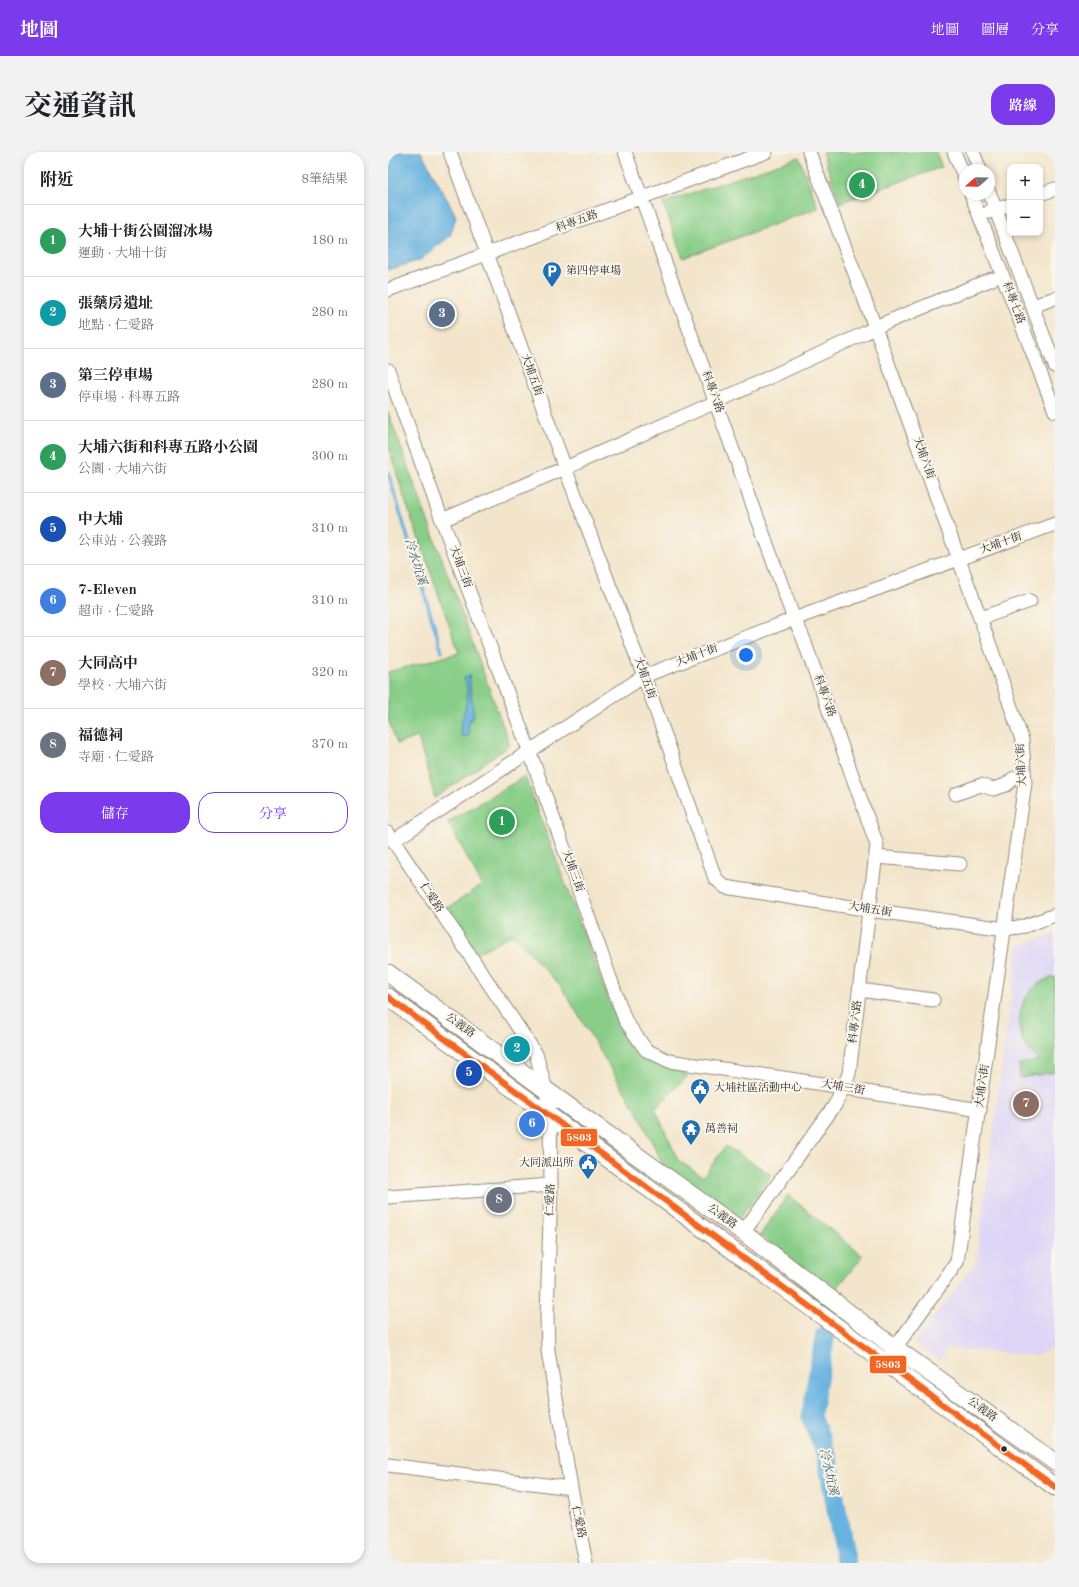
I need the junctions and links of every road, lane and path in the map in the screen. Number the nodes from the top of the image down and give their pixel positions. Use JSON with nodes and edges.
{"nodes":[{"id":1,"x":450,"y":152,"type":"edge"},
{"id":2,"x":625,"y":152,"type":"edge"},
{"id":3,"x":766,"y":152,"type":"edge"},
{"id":4,"x":809,"y":152,"type":"edge"},
{"id":5,"x":954,"y":152,"type":"edge"},
{"id":6,"x":973,"y":152,"type":"edge"},
{"id":7,"x":959,"y":164,"type":"edge"},
{"id":8,"x":978,"y":164,"type":"edge"},
{"id":9,"x":1055,"y":189,"type":"edge"},
{"id":10,"x":1043,"y":193,"type":"edge"},
{"id":11,"x":642,"y":198,"type":"junction"},
{"id":12,"x":974,"y":200,"type":"edge"},
{"id":13,"x":992,"y":200,"type":"edge"},
{"id":14,"x":1007,"y":206,"type":"edge"},
{"id":15,"x":996,"y":209,"type":"junction"},
{"id":16,"x":980,"y":215,"type":"junction"},
{"id":17,"x":487,"y":254,"type":"junction"},
{"id":18,"x":992,"y":279,"type":"dead end"},
{"id":19,"x":388,"y":290,"type":"edge"},
{"id":20,"x":1055,"y":298,"type":"edge"},
{"id":21,"x":1032,"y":306,"type":"junction"},
{"id":22,"x":875,"y":327,"type":"junction"},
{"id":23,"x":1055,"y":366,"type":"edge"},
{"id":24,"x":388,"y":370,"type":"edge"},
{"id":25,"x":716,"y":402,"type":"junction"},
{"id":26,"x":1055,"y":412,"type":"edge"},
{"id":27,"x":565,"y":468,"type":"junction"},
{"id":28,"x":442,"y":520,"type":"junction"},
{"id":29,"x":1055,"y":524,"type":"edge"},
{"id":30,"x":960,"y":559,"type":"junction"},
{"id":31,"x":1030,"y":601,"type":"dead end"},
{"id":32,"x":981,"y":618,"type":"junction"},
{"id":33,"x":794,"y":619,"type":"junction"},
{"id":34,"x":644,"y":676,"type":"junction"},
{"id":35,"x":529,"y":750,"type":"junction"},
{"id":36,"x":1024,"y":778,"type":"junction"},
{"id":37,"x":956,"y":794,"type":"dead end"},
{"id":38,"x":391,"y":837,"type":"edge"},
{"id":39,"x":876,"y":857,"type":"junction"},
{"id":40,"x":960,"y":864,"type":"dead end"},
{"id":41,"x":870,"y":910,"type":"junction"},
{"id":42,"x":1055,"y":915,"type":"edge"},
{"id":43,"x":1005,"y":929,"type":"junction"},
{"id":44,"x":388,"y":973,"type":"edge"},
{"id":45,"x":860,"y":990,"type":"junction"},
{"id":46,"x":388,"y":997,"type":"edge"},
{"id":47,"x":933,"y":1000,"type":"dead end"},
{"id":48,"x":843,"y":1087,"type":"junction"},
{"id":49,"x":546,"y":1090,"type":"junction"},
{"id":50,"x":980,"y":1110,"type":"junction"},
{"id":51,"x":550,"y":1114,"type":"junction"},
{"id":52,"x":551,"y":1185,"type":"junction"},
{"id":53,"x":388,"y":1198,"type":"edge"},
{"id":54,"x":743,"y":1232,"type":"junction"},
{"id":55,"x":896,"y":1348,"type":"junction"},
{"id":56,"x":885,"y":1363,"type":"junction"},
{"id":57,"x":1055,"y":1462,"type":"edge"},
{"id":58,"x":388,"y":1465,"type":"edge"},
{"id":59,"x":1055,"y":1487,"type":"edge"},
{"id":60,"x":571,"y":1488,"type":"junction"},
{"id":61,"x":586,"y":1563,"type":"edge"}],
"edges":[{"from":1,"to":17,"type":"street","name":"大埔五街"},
{"from":2,"to":11,"type":"street","name":"科專六路"},
{"from":3,"to":11,"type":"street","name":"科專五路"},
{"from":4,"to":22,"type":"street","name":"大埔六街"},
{"from":5,"to":7,"type":"street"},
{"from":6,"to":8,"type":"street"},
{"from":9,"to":10,"type":"street"},
{"from":11,"to":17,"type":"street","name":"科專五路"},
{"from":11,"to":25,"type":"street","name":"科專六路"},
{"from":12,"to":16,"type":"street","name":"科專七路"},
{"from":13,"to":15,"type":"street","name":"科專七路"},
{"from":14,"to":15,"type":"street"},
{"from":15,"to":16,"type":"street"},
{"from":15,"to":21,"type":"street","name":"科專七路"},
{"from":16,"to":26,"type":"street","name":"科專七路"},
{"from":17,"to":19,"type":"street","name":"科專五路"},
{"from":17,"to":27,"type":"street","name":"大埔五街"},
{"from":18,"to":22,"type":"street"},
{"from":20,"to":21,"type":"street"},
{"from":21,"to":23,"type":"street","name":"科專七路"},
{"from":22,"to":25,"type":"street"},
{"from":22,"to":30,"type":"street","name":"大埔六街"},
{"from":24,"to":28,"type":"street","name":"大埔三街"},
{"from":25,"to":27,"type":"street"},
{"from":25,"to":33,"type":"street","name":"科專六路"},
{"from":27,"to":28,"type":"street"},
{"from":27,"to":34,"type":"street","name":"大埔五街"},
{"from":28,"to":35,"type":"street","name":"大埔三街"},
{"from":29,"to":30,"type":"street","name":"大埔十街"},
{"from":30,"to":32,"type":"street","name":"大埔六街"},
{"from":30,"to":33,"type":"street","name":"大埔十街"},
{"from":31,"to":32,"type":"street"},
{"from":32,"to":36,"type":"street","name":"大埔六街"},
{"from":33,"to":34,"type":"street","name":"大埔十街"},
{"from":33,"to":39,"type":"street","name":"科專六路"},
{"from":34,"to":35,"type":"street","name":"大埔十街"},
{"from":34,"to":41,"type":"street","name":"大埔五街"},
{"from":35,"to":38,"type":"street","name":"大埔十街"},
{"from":35,"to":48,"type":"street","name":"大埔三街"},
{"from":36,"to":37,"type":"street"},
{"from":36,"to":43,"type":"street","name":"大埔六街"},
{"from":38,"to":49,"type":"street","name":"仁愛路"},
{"from":39,"to":40,"type":"street"},
{"from":39,"to":41,"type":"street","name":"科專六路"},
{"from":41,"to":43,"type":"street","name":"大埔五街"},
{"from":41,"to":45,"type":"street","name":"科專六路"},
{"from":42,"to":43,"type":"street","name":"大埔五街"},
{"from":43,"to":50,"type":"street","name":"大埔六街"},
{"from":44,"to":49,"type":"main road","name":"公義路"},
{"from":45,"to":47,"type":"street"},
{"from":45,"to":48,"type":"street","name":"科專六路"},
{"from":46,"to":51,"type":"main road","name":"公義路"},
{"from":48,"to":50,"type":"street","name":"大埔三街"},
{"from":48,"to":54,"type":"street","name":"科專六路"},
{"from":49,"to":51,"type":"street","name":"仁愛路"},
{"from":49,"to":54,"type":"main road","name":"公義路"},
{"from":50,"to":55,"type":"street","name":"大埔六街"},
{"from":51,"to":52,"type":"street","name":"仁愛路"},
{"from":51,"to":56,"type":"main road","name":"公義路"},
{"from":52,"to":53,"type":"street"},
{"from":52,"to":60,"type":"street","name":"仁愛路"},
{"from":54,"to":55,"type":"main road","name":"公義路"},
{"from":55,"to":56,"type":"street","name":"大埔六街"},
{"from":55,"to":57,"type":"main road","name":"公義路"},
{"from":56,"to":59,"type":"main road","name":"公義路"},
{"from":58,"to":60,"type":"street"},
{"from":60,"to":61,"type":"street","name":"仁愛路"}]}
